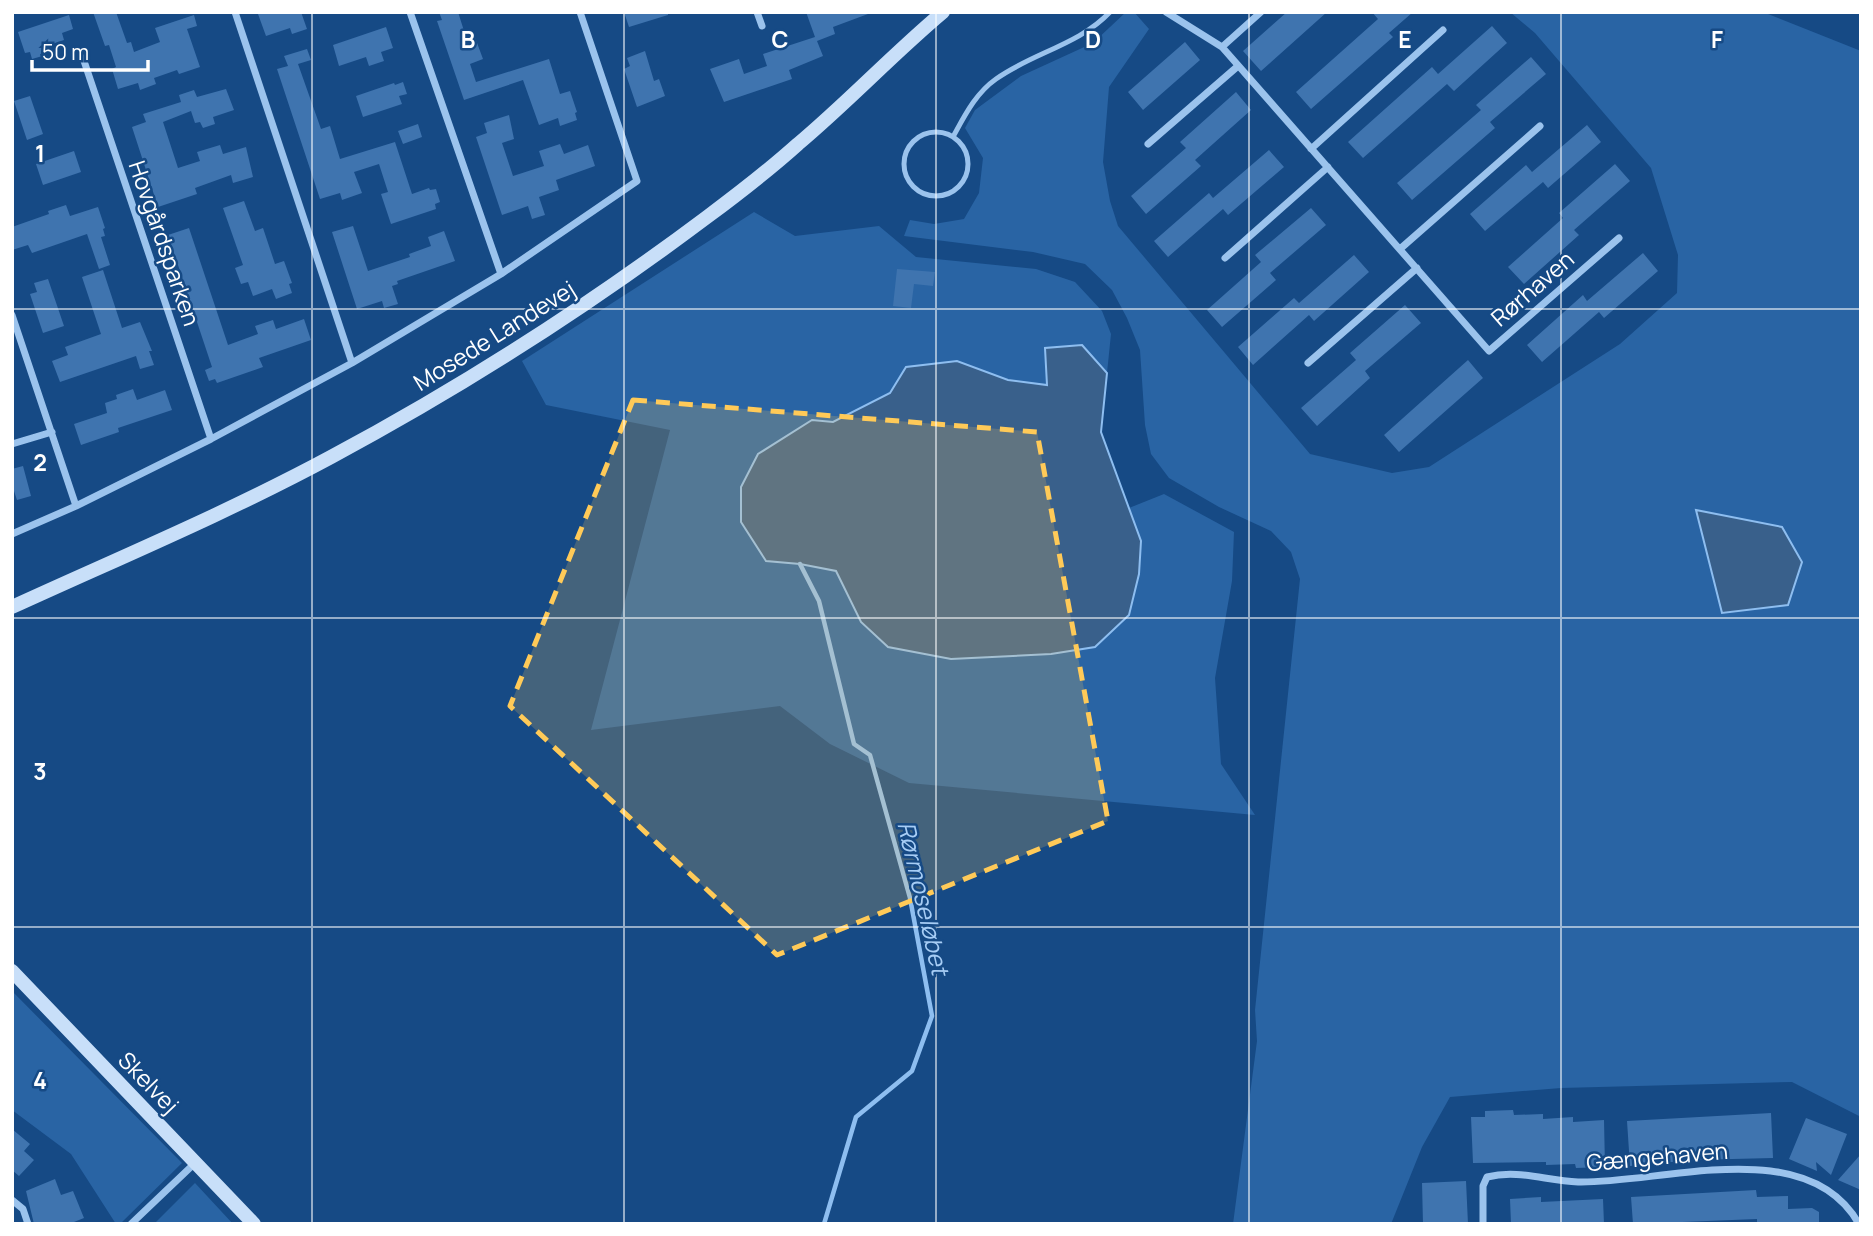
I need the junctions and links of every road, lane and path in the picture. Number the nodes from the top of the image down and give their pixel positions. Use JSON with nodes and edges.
{"nodes":[{"id":1,"x":235,"y":12,"type":"edge"},
{"id":2,"x":410,"y":12,"type":"edge"},
{"id":3,"x":580,"y":12,"type":"edge"},
{"id":4,"x":757,"y":12,"type":"edge"},
{"id":5,"x":943,"y":12,"type":"edge"},
{"id":6,"x":1110,"y":12,"type":"edge"},
{"id":7,"x":1166,"y":12,"type":"edge"},
{"id":8,"x":1261,"y":12,"type":"edge"},
{"id":9,"x":762,"y":26,"type":"dead end"},
{"id":10,"x":1443,"y":30,"type":"dead end"},
{"id":11,"x":1222,"y":47,"type":"junction"},
{"id":12,"x":83,"y":58,"type":"dead end"},
{"id":13,"x":1238,"y":66,"type":"junction"},
{"id":14,"x":1540,"y":126,"type":"dead end"},
{"id":15,"x":954,"y":135,"type":"junction"},
{"id":16,"x":1148,"y":145,"type":"dead end"},
{"id":17,"x":1311,"y":149,"type":"junction"},
{"id":18,"x":1328,"y":167,"type":"junction"},
{"id":19,"x":1619,"y":237,"type":"dead end"},
{"id":20,"x":1399,"y":249,"type":"junction"},
{"id":21,"x":1225,"y":258,"type":"dead end"},
{"id":22,"x":1417,"y":268,"type":"junction"},
{"id":23,"x":501,"y":274,"type":"junction"},
{"id":24,"x":12,"y":315,"type":"edge"},
{"id":25,"x":352,"y":363,"type":"junction"},
{"id":26,"x":1308,"y":363,"type":"dead end"},
{"id":27,"x":52,"y":432,"type":"junction"},
{"id":28,"x":211,"y":439,"type":"junction"},
{"id":29,"x":12,"y":444,"type":"edge"},
{"id":30,"x":76,"y":506,"type":"junction"},
{"id":31,"x":12,"y":534,"type":"edge"},
{"id":32,"x":12,"y":607,"type":"edge"},
{"id":33,"x":12,"y":971,"type":"edge"},
{"id":34,"x":195,"y":1163,"type":"junction"},
{"id":35,"x":12,"y":1200,"type":"edge"},
{"id":36,"x":28,"y":1224,"type":"edge"},
{"id":37,"x":131,"y":1224,"type":"edge"},
{"id":38,"x":254,"y":1224,"type":"edge"},
{"id":39,"x":1483,"y":1224,"type":"edge"},
{"id":40,"x":1859,"y":1224,"type":"edge"}],
"edges":[{"from":1,"to":25,"type":"street"},
{"from":2,"to":23,"type":"street"},
{"from":3,"to":23,"type":"street"},
{"from":4,"to":9,"type":"street"},
{"from":5,"to":32,"type":"main road","name":"Mosede Landevej"},
{"from":6,"to":15,"type":"lane"},
{"from":7,"to":11,"type":"street","name":"Rørhaven"},
{"from":8,"to":11,"type":"street"},
{"from":10,"to":17,"type":"street"},
{"from":11,"to":13,"type":"street","name":"Rørhaven"},
{"from":12,"to":28,"type":"street","name":"Hovgårdsparken"},
{"from":13,"to":16,"type":"street"},
{"from":13,"to":17,"type":"street","name":"Rørhaven"},
{"from":14,"to":20,"type":"street"},
{"from":15,"to":15,"type":"lane"},
{"from":17,"to":18,"type":"street","name":"Rørhaven"},
{"from":18,"to":20,"type":"street","name":"Rørhaven"},
{"from":18,"to":21,"type":"street"},
{"from":19,"to":22,"type":"street","name":"Rørhaven"},
{"from":20,"to":22,"type":"street","name":"Rørhaven"},
{"from":22,"to":26,"type":"street"},
{"from":23,"to":25,"type":"street"},
{"from":24,"to":27,"type":"street"},
{"from":25,"to":28,"type":"street"},
{"from":27,"to":29,"type":"street"},
{"from":27,"to":30,"type":"street"},
{"from":28,"to":30,"type":"street"},
{"from":30,"to":31,"type":"street"},
{"from":33,"to":34,"type":"main road","name":"Skelvej"},
{"from":34,"to":37,"type":"street"},
{"from":34,"to":38,"type":"main road","name":"Skelvej"},
{"from":35,"to":36,"type":"street"},
{"from":39,"to":40,"type":"street","name":"Gængehaven"}]}
